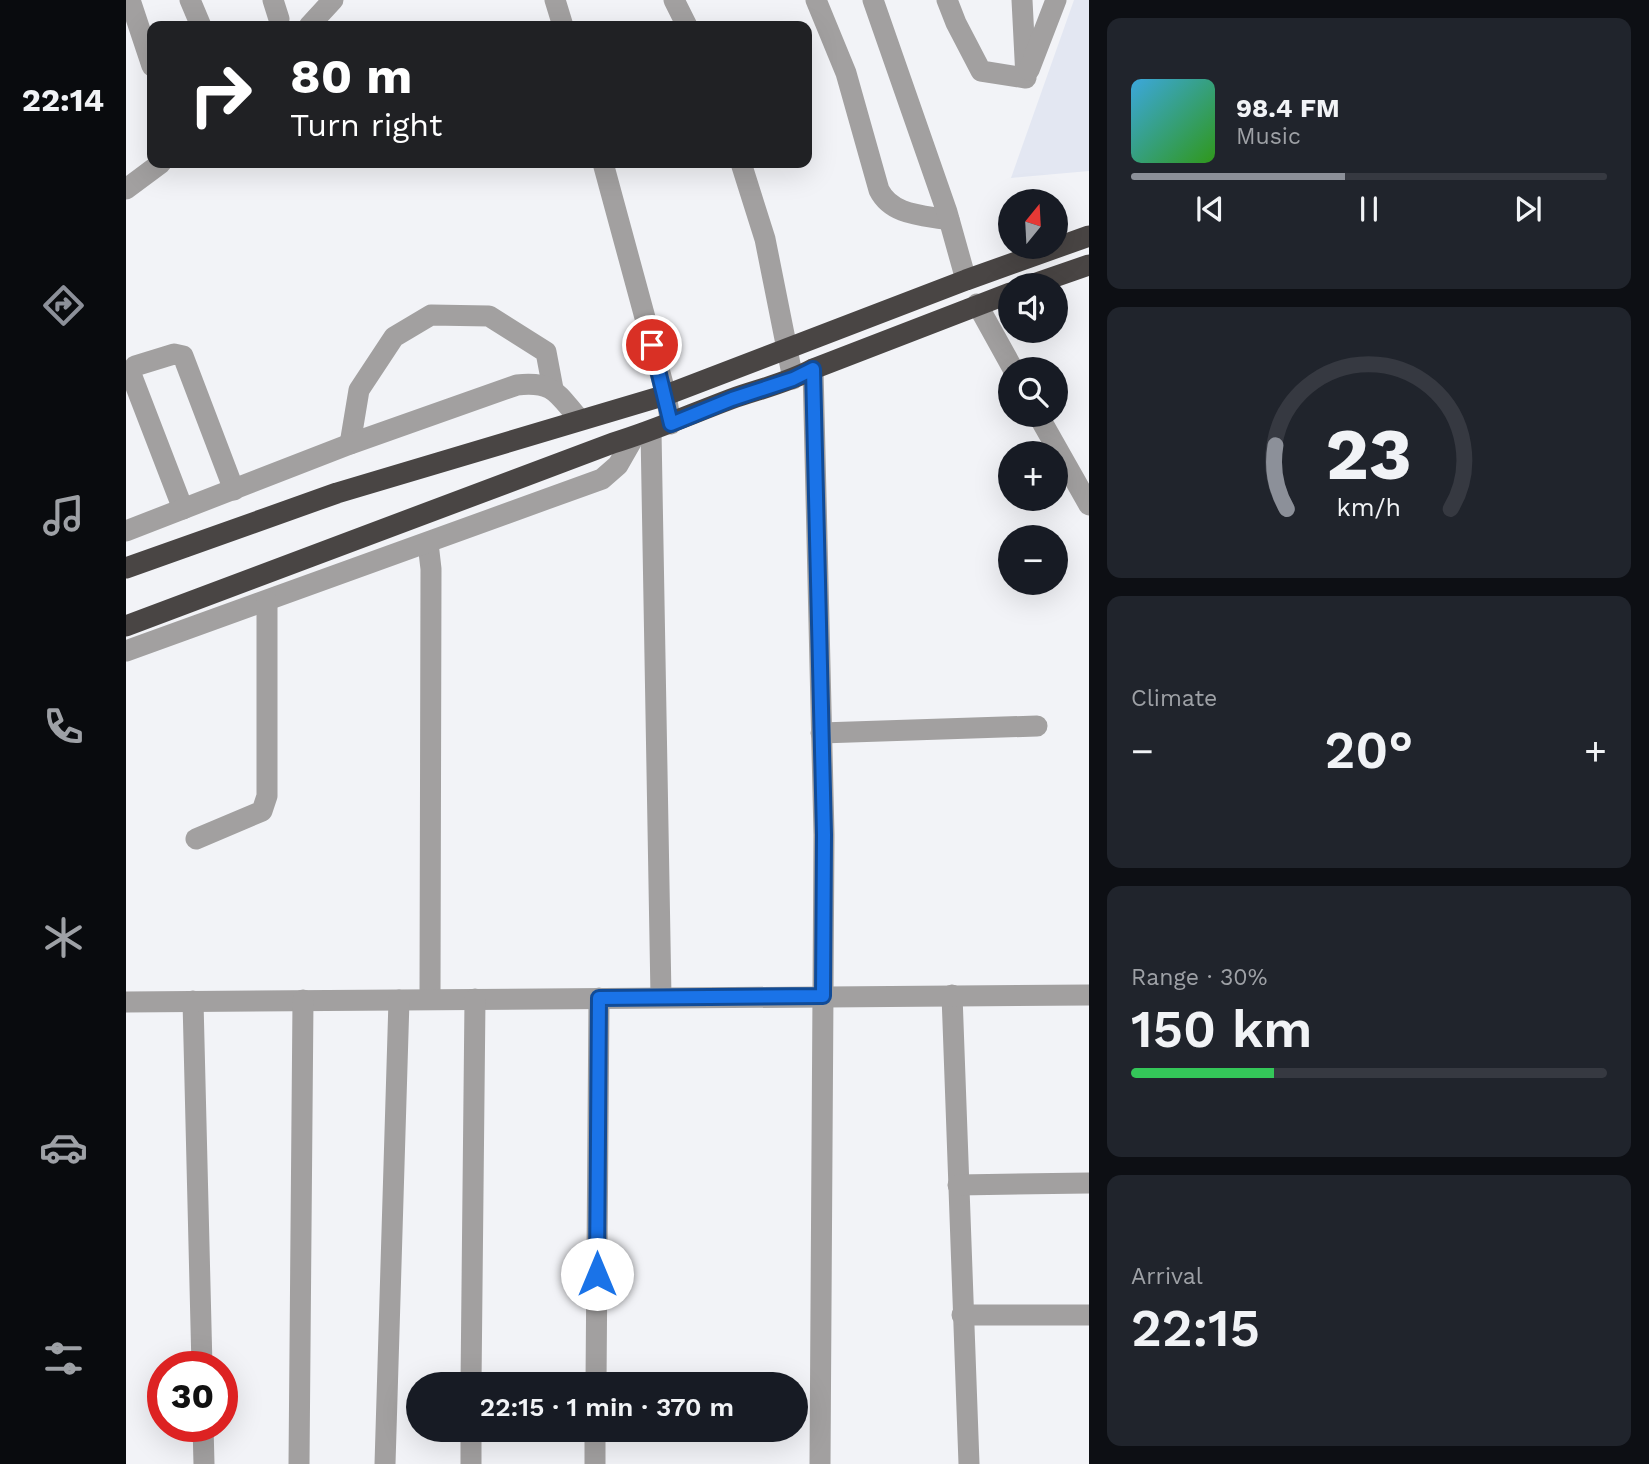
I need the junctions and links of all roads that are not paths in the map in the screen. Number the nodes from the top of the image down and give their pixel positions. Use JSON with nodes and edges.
{"nodes":[{"id":1,"x":130,"y":0,"type":"edge"},
{"id":2,"x":190,"y":0,"type":"edge"},
{"id":3,"x":333,"y":0,"type":"edge"},
{"id":4,"x":555,"y":0,"type":"edge"},
{"id":5,"x":674,"y":0,"type":"edge"},
{"id":6,"x":816,"y":0,"type":"edge"},
{"id":7,"x":873,"y":0,"type":"edge"},
{"id":8,"x":947,"y":0,"type":"edge"},
{"id":9,"x":1022,"y":0,"type":"edge"},
{"id":10,"x":1056,"y":0,"type":"edge"},
{"id":11,"x":199,"y":21,"type":"edge"},
{"id":12,"x":314,"y":21,"type":"edge"},
{"id":13,"x":561,"y":21,"type":"edge"},
{"id":14,"x":684,"y":21,"type":"edge"},
{"id":15,"x":147,"y":51,"type":"edge"},
{"id":16,"x":1026,"y":78,"type":"junction"},
{"id":17,"x":154,"y":168,"type":"edge"},
{"id":18,"x":604,"y":168,"type":"edge"},
{"id":19,"x":743,"y":168,"type":"edge"},
{"id":20,"x":126,"y":189,"type":"edge"},
{"id":21,"x":949,"y":220,"type":"junction"},
{"id":22,"x":1089,"y":236,"type":"edge"},
{"id":23,"x":1089,"y":265,"type":"edge"},
{"id":24,"x":1066,"y":273,"type":"edge"},
{"id":25,"x":966,"y":280,"type":"junction"},
{"id":26,"x":998,"y":297,"type":"edge"},
{"id":27,"x":977,"y":304,"type":"junction"},
{"id":28,"x":786,"y":348,"type":"junction"},
{"id":29,"x":1006,"y":357,"type":"edge"},
{"id":30,"x":813,"y":369,"type":"junction"},
{"id":31,"x":793,"y":379,"type":"junction"},
{"id":32,"x":553,"y":389,"type":"junction"},
{"id":33,"x":666,"y":395,"type":"junction"},
{"id":34,"x":580,"y":420,"type":"junction"},
{"id":35,"x":671,"y":424,"type":"junction"},
{"id":36,"x":1045,"y":427,"type":"edge"},
{"id":37,"x":642,"y":434,"type":"junction"},
{"id":38,"x":350,"y":444,"type":"junction"},
{"id":39,"x":234,"y":490,"type":"junction"},
{"id":40,"x":1089,"y":505,"type":"edge"},
{"id":41,"x":183,"y":509,"type":"junction"},
{"id":42,"x":126,"y":531,"type":"edge"},
{"id":43,"x":428,"y":543,"type":"junction"},
{"id":44,"x":126,"y":568,"type":"edge"},
{"id":45,"x":267,"y":601,"type":"junction"},
{"id":46,"x":126,"y":626,"type":"edge"},
{"id":47,"x":126,"y":651,"type":"edge"},
{"id":48,"x":1037,"y":726,"type":"dead end"},
{"id":49,"x":821,"y":733,"type":"junction"},
{"id":50,"x":196,"y":839,"type":"dead end"},
{"id":51,"x":951,"y":995,"type":"junction"},
{"id":52,"x":1089,"y":995,"type":"edge"},
{"id":53,"x":823,"y":996,"type":"junction"},
{"id":54,"x":662,"y":997,"type":"junction"},
{"id":55,"x":599,"y":998,"type":"junction"},
{"id":56,"x":430,"y":999,"type":"junction"},
{"id":57,"x":475,"y":999,"type":"junction"},
{"id":58,"x":303,"y":1000,"type":"junction"},
{"id":59,"x":399,"y":1000,"type":"junction"},
{"id":60,"x":192,"y":1001,"type":"junction"},
{"id":61,"x":126,"y":1002,"type":"edge"},
{"id":62,"x":1089,"y":1182,"type":"edge"},
{"id":63,"x":958,"y":1185,"type":"junction"},
{"id":64,"x":962,"y":1315,"type":"junction"},
{"id":65,"x":1089,"y":1315,"type":"edge"},
{"id":66,"x":202,"y":1351,"type":"edge"},
{"id":67,"x":471,"y":1372,"type":"edge"},
{"id":68,"x":596,"y":1372,"type":"edge"},
{"id":69,"x":203,"y":1442,"type":"edge"},
{"id":70,"x":471,"y":1442,"type":"edge"},
{"id":71,"x":596,"y":1442,"type":"edge"},
{"id":72,"x":204,"y":1464,"type":"edge"},
{"id":73,"x":299,"y":1464,"type":"edge"},
{"id":74,"x":385,"y":1464,"type":"edge"},
{"id":75,"x":471,"y":1464,"type":"edge"},
{"id":76,"x":595,"y":1464,"type":"edge"},
{"id":77,"x":820,"y":1464,"type":"edge"},
{"id":78,"x":969,"y":1464,"type":"edge"}],
"edges":[{"from":1,"to":15,"type":"street"},
{"from":2,"to":11,"type":"street"},
{"from":3,"to":12,"type":"street"},
{"from":4,"to":13,"type":"street"},
{"from":5,"to":14,"type":"street"},
{"from":6,"to":21,"type":"street"},
{"from":7,"to":21,"type":"street"},
{"from":8,"to":16,"type":"street"},
{"from":9,"to":16,"type":"street"},
{"from":10,"to":16,"type":"street"},
{"from":17,"to":20,"type":"street"},
{"from":18,"to":33,"type":"street"},
{"from":19,"to":28,"type":"street"},
{"from":21,"to":25,"type":"street"},
{"from":22,"to":25,"type":"highway"},
{"from":23,"to":24,"type":"highway"},
{"from":25,"to":28,"type":"highway"},
{"from":26,"to":27,"type":"highway"},
{"from":27,"to":29,"type":"street"},
{"from":27,"to":30,"type":"highway"},
{"from":28,"to":31,"type":"street"},
{"from":28,"to":33,"type":"highway"},
{"from":30,"to":31,"type":"highway"},
{"from":30,"to":49,"type":"street"},
{"from":31,"to":35,"type":"highway"},
{"from":32,"to":34,"type":"street"},
{"from":32,"to":38,"type":"street"},
{"from":32,"to":38,"type":"street"},
{"from":33,"to":34,"type":"highway"},
{"from":33,"to":35,"type":"street"},
{"from":34,"to":44,"type":"highway"},
{"from":35,"to":37,"type":"highway"},
{"from":36,"to":40,"type":"street"},
{"from":37,"to":43,"type":"street"},
{"from":37,"to":46,"type":"highway"},
{"from":37,"to":54,"type":"street"},
{"from":38,"to":39,"type":"street"},
{"from":39,"to":41,"type":"street"},
{"from":39,"to":41,"type":"street"},
{"from":41,"to":42,"type":"street"},
{"from":43,"to":45,"type":"street"},
{"from":43,"to":56,"type":"street"},
{"from":45,"to":47,"type":"street"},
{"from":45,"to":50,"type":"street"},
{"from":48,"to":49,"type":"street"},
{"from":49,"to":53,"type":"street"},
{"from":51,"to":52,"type":"street"},
{"from":51,"to":53,"type":"street"},
{"from":51,"to":63,"type":"street"},
{"from":53,"to":54,"type":"street"},
{"from":53,"to":77,"type":"street"},
{"from":54,"to":55,"type":"street"},
{"from":55,"to":57,"type":"street"},
{"from":55,"to":68,"type":"street"},
{"from":56,"to":57,"type":"street"},
{"from":56,"to":59,"type":"street"},
{"from":57,"to":67,"type":"street"},
{"from":58,"to":59,"type":"street"},
{"from":58,"to":60,"type":"street"},
{"from":58,"to":73,"type":"street"},
{"from":59,"to":74,"type":"street"},
{"from":60,"to":61,"type":"street"},
{"from":60,"to":66,"type":"street"},
{"from":62,"to":63,"type":"street"},
{"from":63,"to":64,"type":"street"},
{"from":64,"to":65,"type":"street"},
{"from":64,"to":78,"type":"street"},
{"from":69,"to":72,"type":"street"},
{"from":70,"to":75,"type":"street"},
{"from":71,"to":76,"type":"street"}]}
